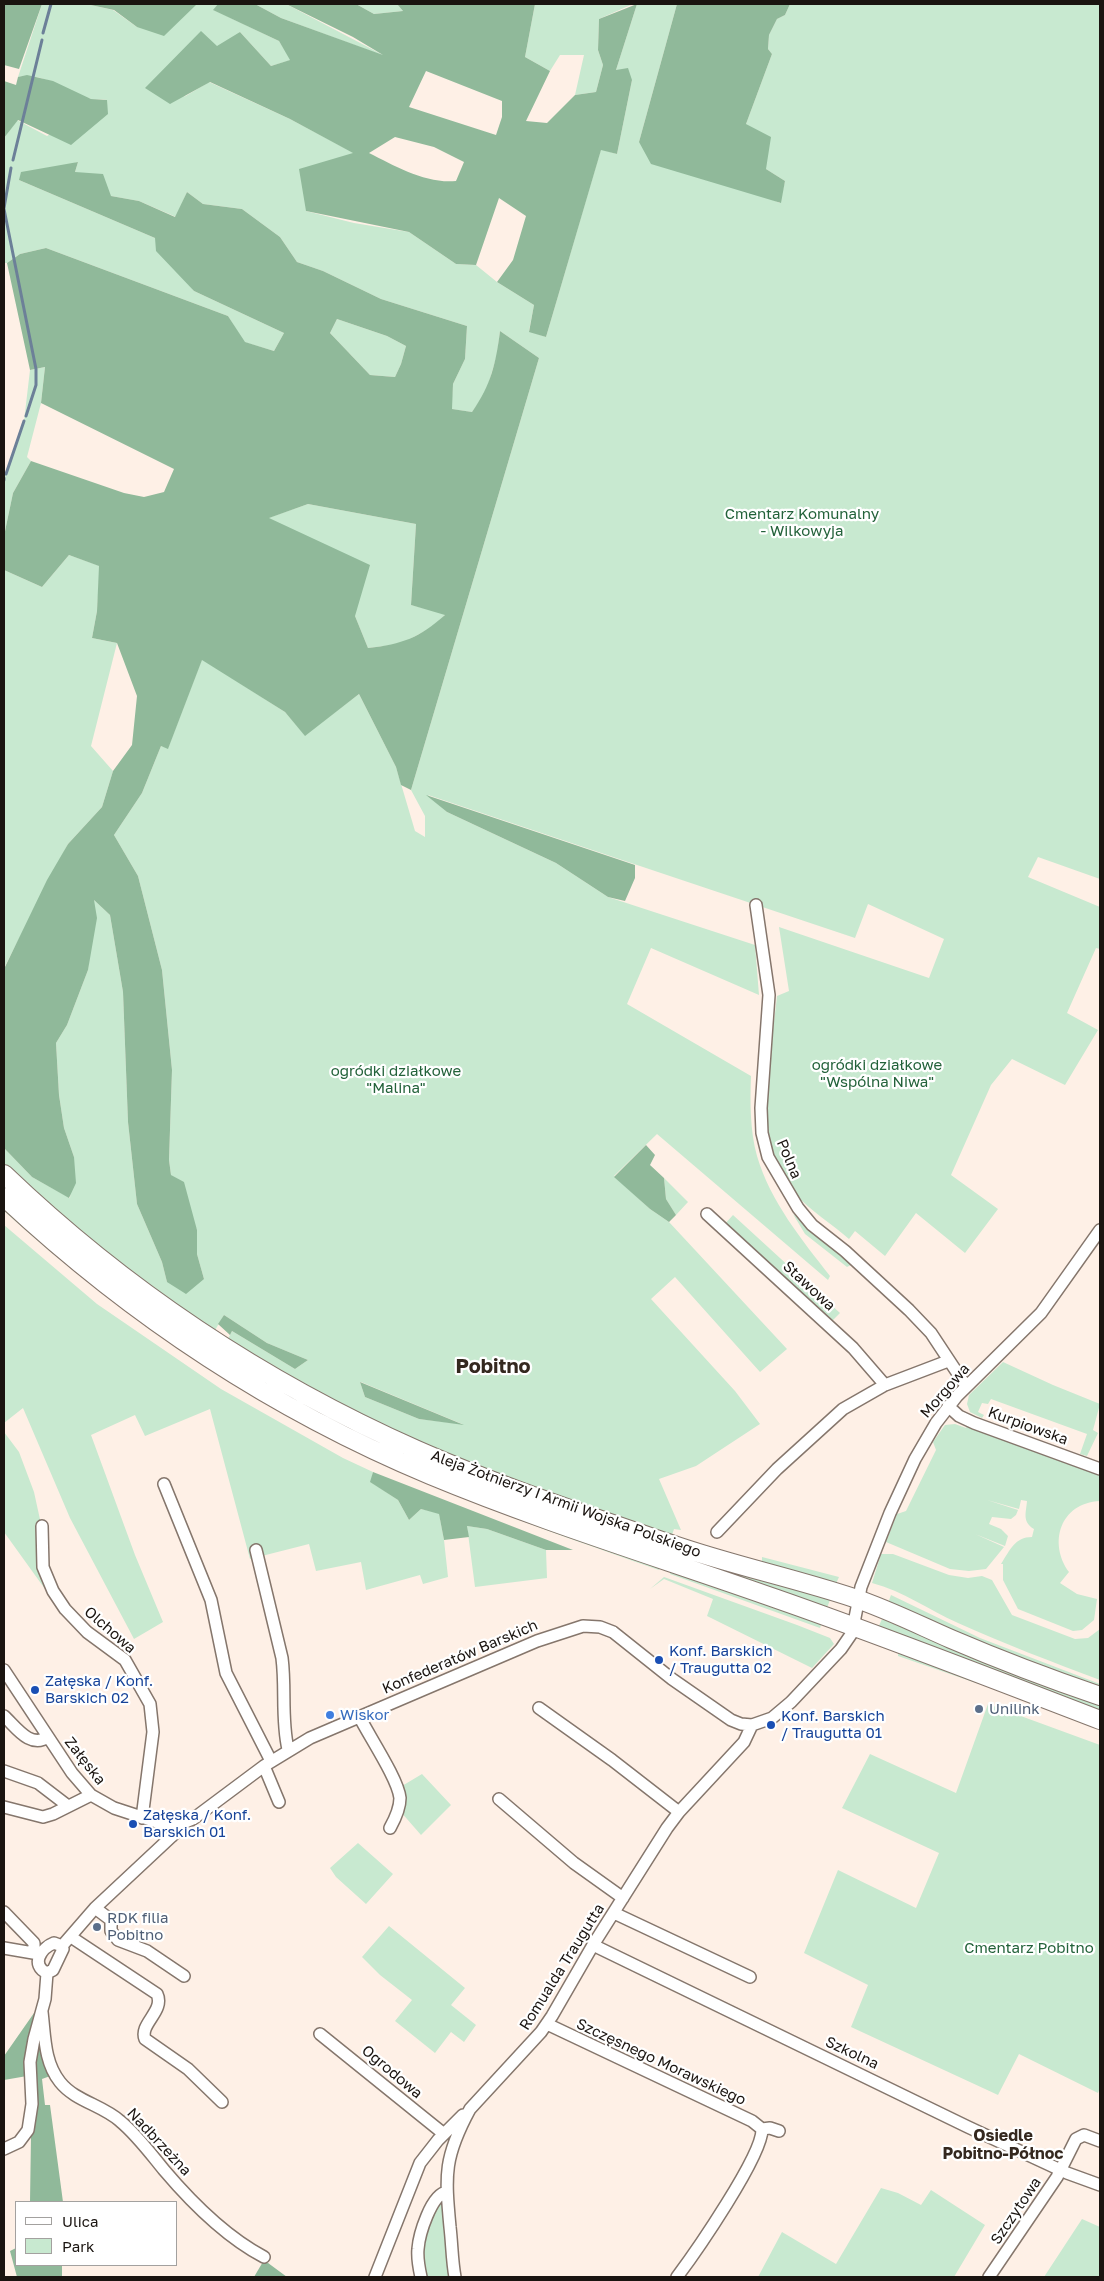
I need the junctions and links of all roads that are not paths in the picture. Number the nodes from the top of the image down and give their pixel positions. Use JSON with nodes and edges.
{"nodes":[{"id":1,"x":756,"y":905,"type":"dead end"},
{"id":2,"x":4,"y":1174,"type":"edge"},
{"id":3,"x":4,"y":1197,"type":"edge"},
{"id":4,"x":707,"y":1214,"type":"dead end"},
{"id":5,"x":1100,"y":1230,"type":"edge"},
{"id":6,"x":948,"y":1361,"type":"junction"},
{"id":7,"x":885,"y":1385,"type":"junction"},
{"id":8,"x":966,"y":1386,"type":"junction"},
{"id":9,"x":948,"y":1406,"type":"junction"},
{"id":10,"x":1100,"y":1469,"type":"edge"},
{"id":11,"x":164,"y":1484,"type":"dead end"},
{"id":12,"x":42,"y":1526,"type":"dead end"},
{"id":13,"x":717,"y":1532,"type":"dead end"},
{"id":14,"x":256,"y":1550,"type":"dead end"},
{"id":15,"x":858,"y":1600,"type":"junction"},
{"id":16,"x":853,"y":1626,"type":"junction"},
{"id":17,"x":4,"y":1670,"type":"edge"},
{"id":18,"x":1100,"y":1696,"type":"edge"},
{"id":19,"x":539,"y":1708,"type":"dead end"},
{"id":20,"x":4,"y":1716,"type":"edge"},
{"id":21,"x":359,"y":1716,"type":"junction"},
{"id":22,"x":1100,"y":1720,"type":"edge"},
{"id":23,"x":752,"y":1725,"type":"junction"},
{"id":24,"x":48,"y":1738,"type":"junction"},
{"id":25,"x":288,"y":1749,"type":"junction"},
{"id":26,"x":267,"y":1763,"type":"junction"},
{"id":27,"x":4,"y":1771,"type":"edge"},
{"id":28,"x":91,"y":1795,"type":"junction"},
{"id":29,"x":498,"y":1799,"type":"dead end"},
{"id":30,"x":279,"y":1802,"type":"dead end"},
{"id":31,"x":68,"y":1806,"type":"junction"},
{"id":32,"x":4,"y":1807,"type":"edge"},
{"id":33,"x":679,"y":1812,"type":"junction"},
{"id":34,"x":142,"y":1818,"type":"junction"},
{"id":35,"x":176,"y":1826,"type":"junction"},
{"id":36,"x":390,"y":1828,"type":"dead end"},
{"id":37,"x":624,"y":1898,"type":"junction"},
{"id":38,"x":95,"y":1908,"type":"junction"},
{"id":39,"x":4,"y":1912,"type":"edge"},
{"id":40,"x":614,"y":1914,"type":"junction"},
{"id":41,"x":71,"y":1937,"type":"junction"},
{"id":42,"x":593,"y":1945,"type":"junction"},
{"id":43,"x":62,"y":1946,"type":"junction"},
{"id":44,"x":4,"y":1948,"type":"edge"},
{"id":45,"x":36,"y":1953,"type":"junction"},
{"id":46,"x":47,"y":1973,"type":"junction"},
{"id":47,"x":184,"y":1976,"type":"dead end"},
{"id":48,"x":750,"y":1977,"type":"dead end"},
{"id":49,"x":42,"y":2012,"type":"junction"},
{"id":50,"x":546,"y":2024,"type":"junction"},
{"id":51,"x":320,"y":2034,"type":"dead end"},
{"id":52,"x":222,"y":2102,"type":"dead end"},
{"id":53,"x":470,"y":2109,"type":"junction"},
{"id":54,"x":762,"y":2129,"type":"junction"},
{"id":55,"x":779,"y":2131,"type":"dead end"},
{"id":56,"x":444,"y":2134,"type":"junction"},
{"id":57,"x":1100,"y":2141,"type":"edge"},
{"id":58,"x":4,"y":2149,"type":"edge"},
{"id":59,"x":1061,"y":2169,"type":"junction"},
{"id":60,"x":1100,"y":2186,"type":"edge"},
{"id":61,"x":447,"y":2192,"type":"junction"},
{"id":62,"x":264,"y":2257,"type":"dead end"},
{"id":63,"x":375,"y":2277,"type":"edge"},
{"id":64,"x":421,"y":2277,"type":"edge"},
{"id":65,"x":456,"y":2277,"type":"edge"},
{"id":66,"x":677,"y":2277,"type":"edge"},
{"id":67,"x":989,"y":2277,"type":"edge"}],
"edges":[{"from":1,"to":6,"type":"street","name":"Polna"},
{"from":2,"to":15,"type":"main road","name":"Aleja Żołnierzy I Armii Wojska Polskiego"},
{"from":3,"to":16,"type":"main road","name":"Aleja Żołnierzy I Armii Wojska Polskiego"},
{"from":4,"to":7,"type":"street","name":"Stawowa"},
{"from":5,"to":8,"type":"street","name":"Morgowa"},
{"from":6,"to":7,"type":"street"},
{"from":6,"to":8,"type":"street","name":"Polna"},
{"from":7,"to":13,"type":"street"},
{"from":8,"to":9,"type":"street","name":"Morgowa"},
{"from":9,"to":10,"type":"street","name":"Kurpiowska"},
{"from":9,"to":15,"type":"street","name":"Morgowa"},
{"from":11,"to":26,"type":"street"},
{"from":12,"to":34,"type":"street","name":"Olchowa"},
{"from":14,"to":25,"type":"street"},
{"from":15,"to":16,"type":"street"},
{"from":15,"to":18,"type":"main road","name":"Aleja Żołnierzy I Armii Wojska Polskiego"},
{"from":16,"to":22,"type":"main road","name":"Aleja Żołnierzy I Armii Wojska Polskiego"},
{"from":16,"to":23,"type":"street"},
{"from":17,"to":24,"type":"street","name":"Załęska"},
{"from":19,"to":33,"type":"street"},
{"from":20,"to":24,"type":"street"},
{"from":21,"to":23,"type":"street","name":"Konfederatów Barskich"},
{"from":21,"to":25,"type":"street","name":"Konfederatów Barskich"},
{"from":21,"to":36,"type":"street"},
{"from":23,"to":33,"type":"street","name":"Romualda Traugutta"},
{"from":24,"to":28,"type":"street","name":"Załęska"},
{"from":25,"to":26,"type":"street","name":"Konfederatów Barskich"},
{"from":26,"to":30,"type":"street"},
{"from":26,"to":35,"type":"street","name":"Konfederatów Barskich"},
{"from":27,"to":31,"type":"street"},
{"from":28,"to":31,"type":"street"},
{"from":28,"to":34,"type":"street","name":"Załęska"},
{"from":29,"to":37,"type":"street"},
{"from":31,"to":32,"type":"street"},
{"from":33,"to":37,"type":"street","name":"Romualda Traugutta"},
{"from":34,"to":35,"type":"street","name":"Załęska"},
{"from":35,"to":38,"type":"street"},
{"from":37,"to":40,"type":"street","name":"Romualda Traugutta"},
{"from":38,"to":41,"type":"street"},
{"from":38,"to":47,"type":"street"},
{"from":39,"to":45,"type":"street"},
{"from":40,"to":42,"type":"street","name":"Romualda Traugutta"},
{"from":40,"to":48,"type":"street"},
{"from":41,"to":43,"type":"street"},
{"from":41,"to":52,"type":"street"},
{"from":42,"to":50,"type":"street","name":"Romualda Traugutta"},
{"from":42,"to":59,"type":"street","name":"Szkolna"},
{"from":43,"to":45,"type":"street"},
{"from":43,"to":46,"type":"street"},
{"from":44,"to":45,"type":"street"},
{"from":45,"to":46,"type":"street"},
{"from":46,"to":49,"type":"street"},
{"from":49,"to":58,"type":"street"},
{"from":49,"to":62,"type":"street","name":"Nadbrzeżna"},
{"from":50,"to":53,"type":"street","name":"Romualda Traugutta"},
{"from":50,"to":54,"type":"street","name":"Szczęsnego Morawskiego"},
{"from":51,"to":56,"type":"street","name":"Ogrodowa"},
{"from":53,"to":56,"type":"street"},
{"from":53,"to":61,"type":"street","name":"Romualda Traugutta"},
{"from":54,"to":55,"type":"street","name":"Szczęsnego Morawskiego"},
{"from":54,"to":66,"type":"street"},
{"from":56,"to":63,"type":"street"},
{"from":57,"to":59,"type":"street","name":"Szczytowa"},
{"from":59,"to":60,"type":"street","name":"Szkolna"},
{"from":59,"to":67,"type":"street","name":"Szczytowa"},
{"from":61,"to":64,"type":"street"},
{"from":61,"to":65,"type":"street","name":"Romualda Traugutta"}]}
